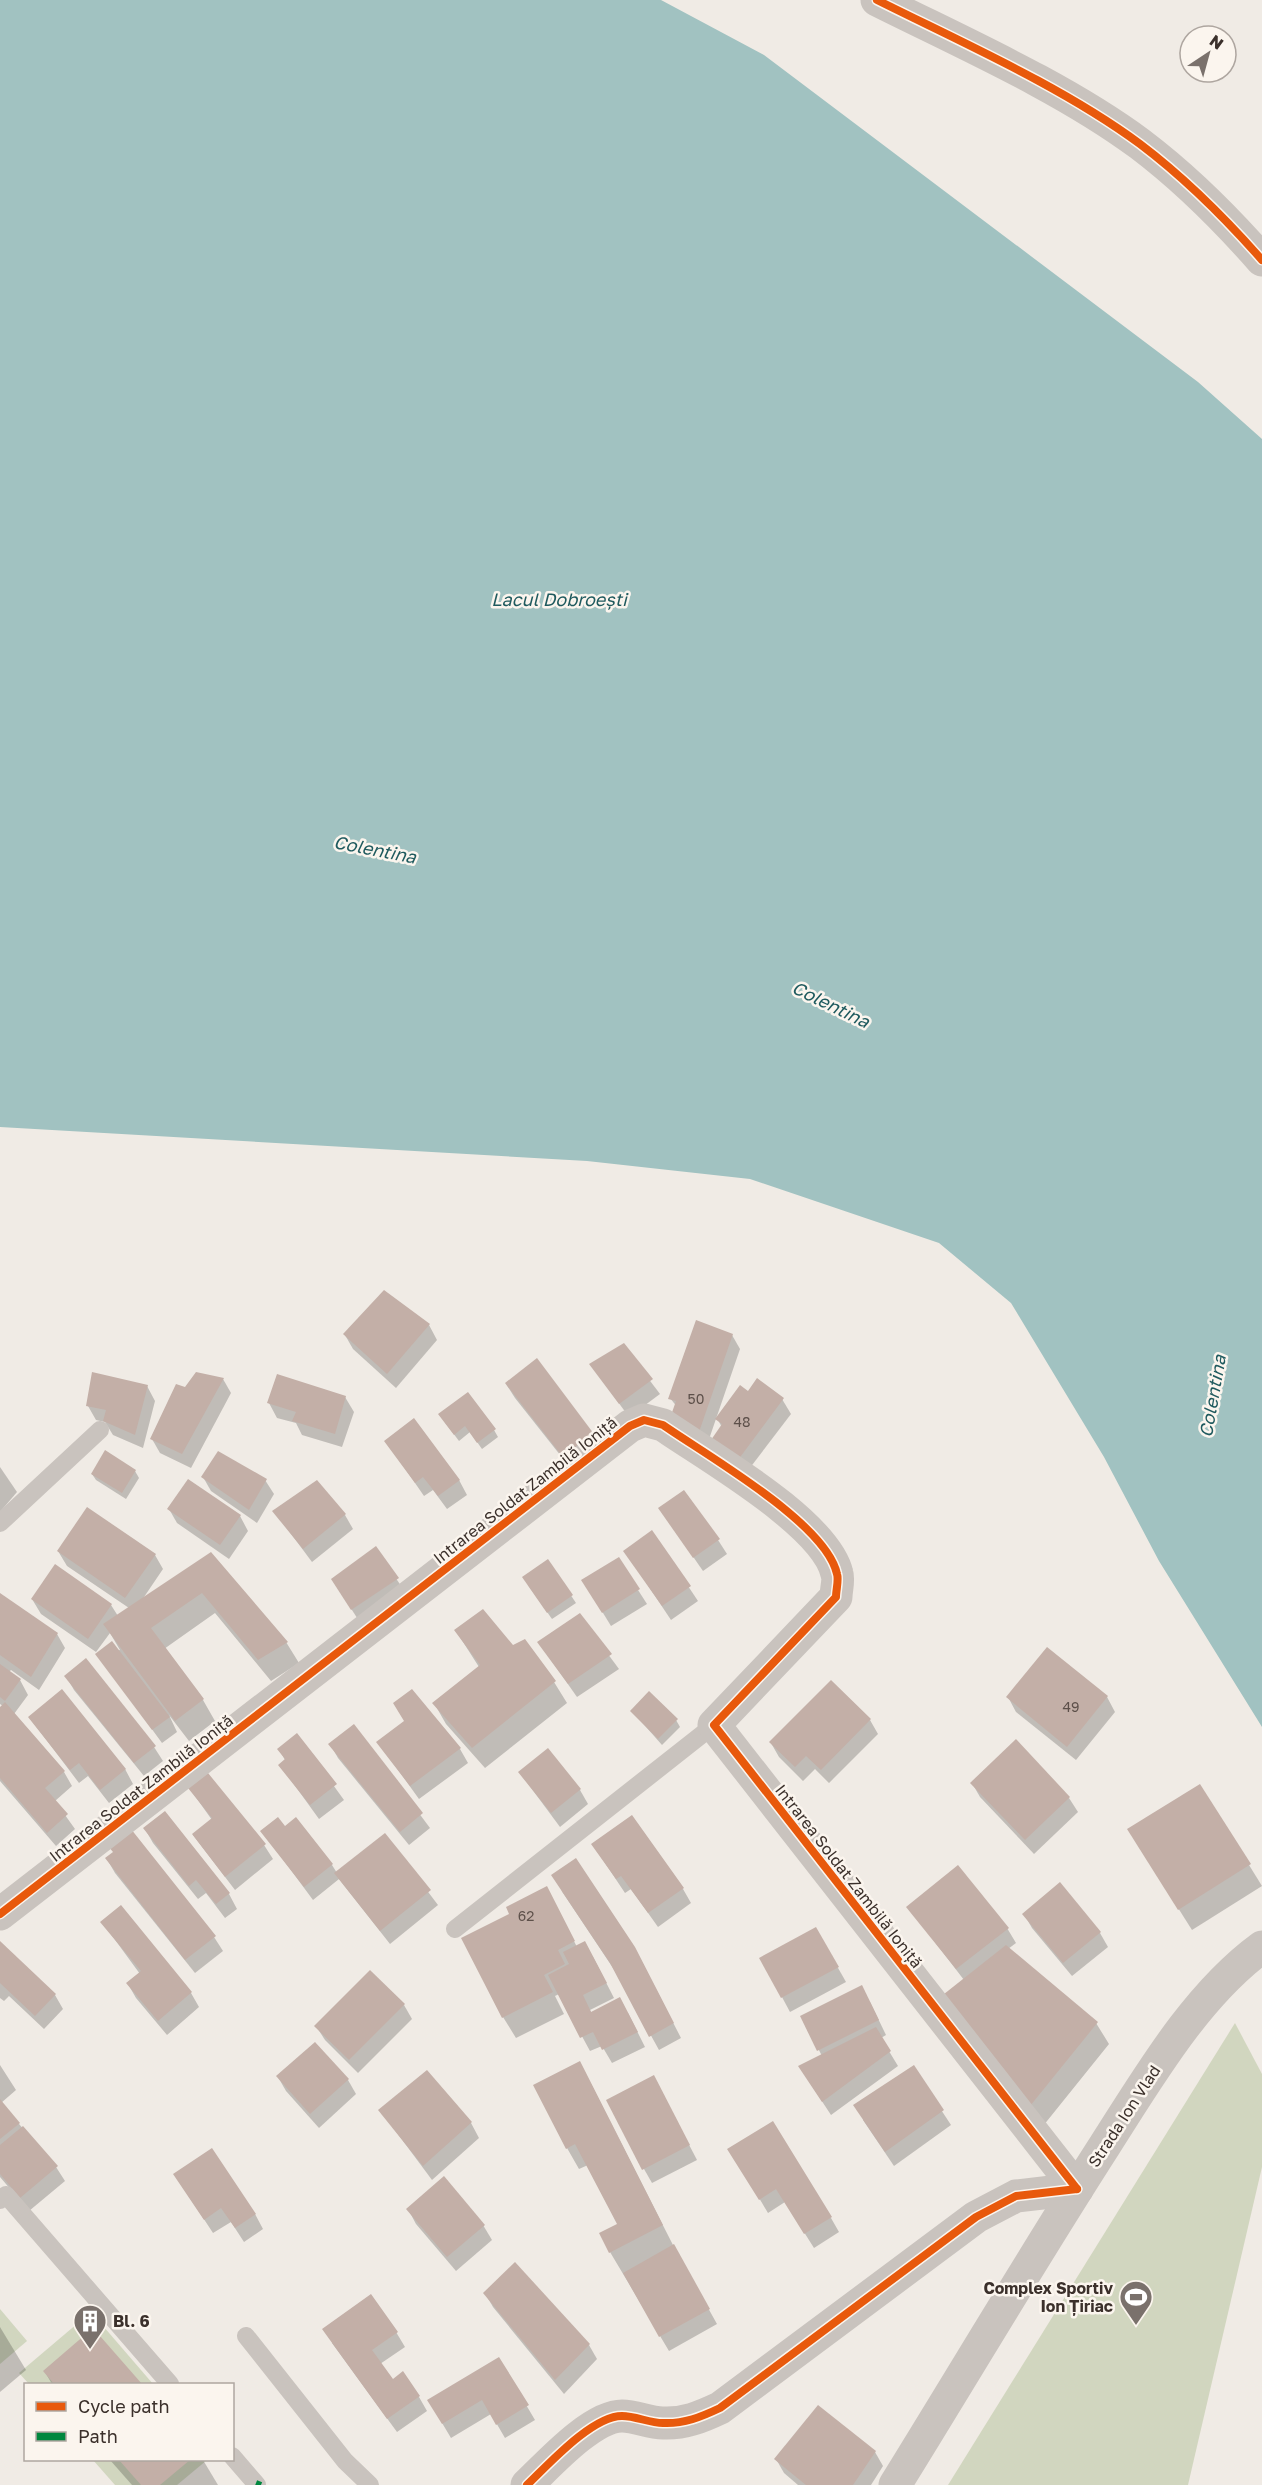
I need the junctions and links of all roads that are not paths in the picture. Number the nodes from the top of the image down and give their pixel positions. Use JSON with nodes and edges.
{"nodes":[{"id":1,"x":877,"y":0,"type":"edge"},
{"id":2,"x":1262,"y":260,"type":"edge"},
{"id":3,"x":100,"y":1430,"type":"dead end"},
{"id":4,"x":0,"y":1523,"type":"edge"},
{"id":5,"x":714,"y":1725,"type":"junction"},
{"id":6,"x":0,"y":1914,"type":"edge"},
{"id":7,"x":455,"y":1929,"type":"dead end"},
{"id":8,"x":1262,"y":1947,"type":"edge"},
{"id":9,"x":1077,"y":2189,"type":"junction"},
{"id":10,"x":0,"y":2200,"type":"edge"},
{"id":11,"x":246,"y":2336,"type":"dead end"},
{"id":12,"x":168,"y":2383,"type":"edge"},
{"id":13,"x":234,"y":2458,"type":"edge"},
{"id":14,"x":257,"y":2485,"type":"edge"},
{"id":15,"x":370,"y":2485,"type":"edge"},
{"id":16,"x":526,"y":2485,"type":"edge"},
{"id":17,"x":895,"y":2485,"type":"edge"}],
"edges":[{"from":1,"to":2,"type":"street"},
{"from":3,"to":4,"type":"lane"},
{"from":5,"to":6,"type":"street","name":"Intrarea Soldat Zambilă Ioniță"},
{"from":5,"to":7,"type":"lane","name":"Intrarea Soldat Zambilă Ioniță"},
{"from":5,"to":9,"type":"street","name":"Intrarea Soldat Zambilă Ioniță"},
{"from":8,"to":9,"type":"street","name":"Strada Ion Vlad"},
{"from":9,"to":16,"type":"street"},
{"from":9,"to":17,"type":"street","name":"Strada Ion Vlad"},
{"from":10,"to":12,"type":"lane"},
{"from":11,"to":15,"type":"lane"},
{"from":13,"to":14,"type":"lane"}]}
